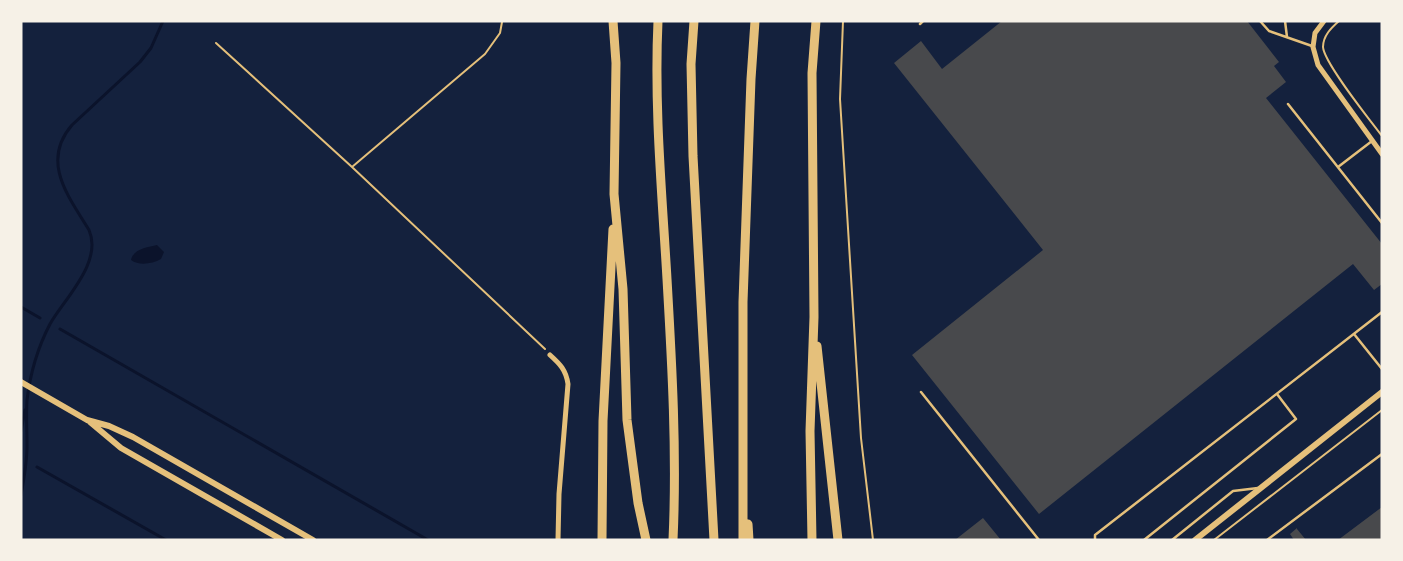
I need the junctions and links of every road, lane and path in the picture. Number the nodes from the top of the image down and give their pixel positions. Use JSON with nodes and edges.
{"nodes":[{"id":1,"x":613,"y":21,"type":"edge"},
{"id":2,"x":658,"y":21,"type":"edge"},
{"id":3,"x":694,"y":21,"type":"edge"},
{"id":4,"x":755,"y":21,"type":"edge"},
{"id":5,"x":816,"y":21,"type":"edge"},
{"id":6,"x":843,"y":21,"type":"edge"},
{"id":7,"x":1260,"y":21,"type":"edge"},
{"id":8,"x":1285,"y":21,"type":"edge"},
{"id":9,"x":1339,"y":21,"type":"edge"},
{"id":10,"x":502,"y":22,"type":"edge"},
{"id":11,"x":1322,"y":22,"type":"edge"},
{"id":12,"x":1287,"y":37,"type":"junction"},
{"id":13,"x":216,"y":43,"type":"dead end"},
{"id":14,"x":1313,"y":47,"type":"junction"},
{"id":15,"x":1288,"y":104,"type":"dead end"},
{"id":16,"x":1382,"y":136,"type":"edge"},
{"id":17,"x":1372,"y":141,"type":"junction"},
{"id":18,"x":1382,"y":154,"type":"edge"},
{"id":19,"x":352,"y":167,"type":"junction"},
{"id":20,"x":1338,"y":167,"type":"junction"},
{"id":21,"x":614,"y":194,"type":"junction"},
{"id":22,"x":1382,"y":223,"type":"edge"},
{"id":23,"x":1382,"y":312,"type":"edge"},
{"id":24,"x":814,"y":317,"type":"junction"},
{"id":25,"x":1354,"y":334,"type":"junction"},
{"id":26,"x":550,"y":354,"type":"joint"},
{"id":27,"x":1382,"y":369,"type":"edge"},
{"id":28,"x":21,"y":382,"type":"edge"},
{"id":29,"x":921,"y":392,"type":"dead end"},
{"id":30,"x":1382,"y":392,"type":"edge"},
{"id":31,"x":1277,"y":394,"type":"junction"},
{"id":32,"x":1382,"y":410,"type":"edge"},
{"id":33,"x":87,"y":420,"type":"junction"},
{"id":34,"x":1382,"y":454,"type":"edge"},
{"id":35,"x":743,"y":474,"type":"junction"},
{"id":36,"x":1262,"y":487,"type":"junction"},
{"id":37,"x":282,"y":540,"type":"edge"},
{"id":38,"x":313,"y":540,"type":"edge"},
{"id":39,"x":558,"y":540,"type":"edge"},
{"id":40,"x":602,"y":540,"type":"edge"},
{"id":41,"x":646,"y":540,"type":"edge"},
{"id":42,"x":673,"y":540,"type":"edge"},
{"id":43,"x":714,"y":540,"type":"edge"},
{"id":44,"x":743,"y":540,"type":"edge"},
{"id":45,"x":750,"y":540,"type":"edge"},
{"id":46,"x":812,"y":540,"type":"edge"},
{"id":47,"x":838,"y":540,"type":"edge"},
{"id":48,"x":873,"y":540,"type":"edge"},
{"id":49,"x":1039,"y":540,"type":"edge"},
{"id":50,"x":1095,"y":540,"type":"edge"},
{"id":51,"x":1144,"y":540,"type":"edge"},
{"id":52,"x":1172,"y":540,"type":"edge"},
{"id":53,"x":1195,"y":540,"type":"edge"},
{"id":54,"x":1214,"y":540,"type":"edge"},
{"id":55,"x":1267,"y":540,"type":"edge"}],
"edges":[{"from":1,"to":21,"type":"highway"},
{"from":2,"to":42,"type":"highway"},
{"from":3,"to":43,"type":"highway"},
{"from":4,"to":35,"type":"highway"},
{"from":5,"to":24,"type":"highway"},
{"from":6,"to":48,"type":"path"},
{"from":7,"to":12,"type":"lane"},
{"from":8,"to":12,"type":"lane"},
{"from":9,"to":16,"type":"path"},
{"from":10,"to":19,"type":"path"},
{"from":11,"to":14,"type":"street"},
{"from":12,"to":14,"type":"lane"},
{"from":13,"to":19,"type":"path"},
{"from":14,"to":17,"type":"street"},
{"from":15,"to":20,"type":"lane"},
{"from":17,"to":18,"type":"street"},
{"from":17,"to":20,"type":"lane"},
{"from":19,"to":26,"type":"path"},
{"from":20,"to":22,"type":"lane"},
{"from":21,"to":40,"type":"highway"},
{"from":21,"to":41,"type":"highway"},
{"from":23,"to":25,"type":"lane"},
{"from":24,"to":46,"type":"highway"},
{"from":24,"to":47,"type":"highway"},
{"from":25,"to":27,"type":"lane"},
{"from":25,"to":31,"type":"lane"},
{"from":26,"to":39,"type":"street"},
{"from":28,"to":33,"type":"street"},
{"from":29,"to":49,"type":"lane"},
{"from":30,"to":36,"type":"street"},
{"from":31,"to":50,"type":"lane"},
{"from":31,"to":51,"type":"lane"},
{"from":32,"to":54,"type":"path"},
{"from":33,"to":37,"type":"street"},
{"from":33,"to":38,"type":"street"},
{"from":34,"to":55,"type":"lane"},
{"from":35,"to":44,"type":"highway"},
{"from":35,"to":45,"type":"highway"},
{"from":36,"to":52,"type":"lane"},
{"from":36,"to":53,"type":"street"}]}
